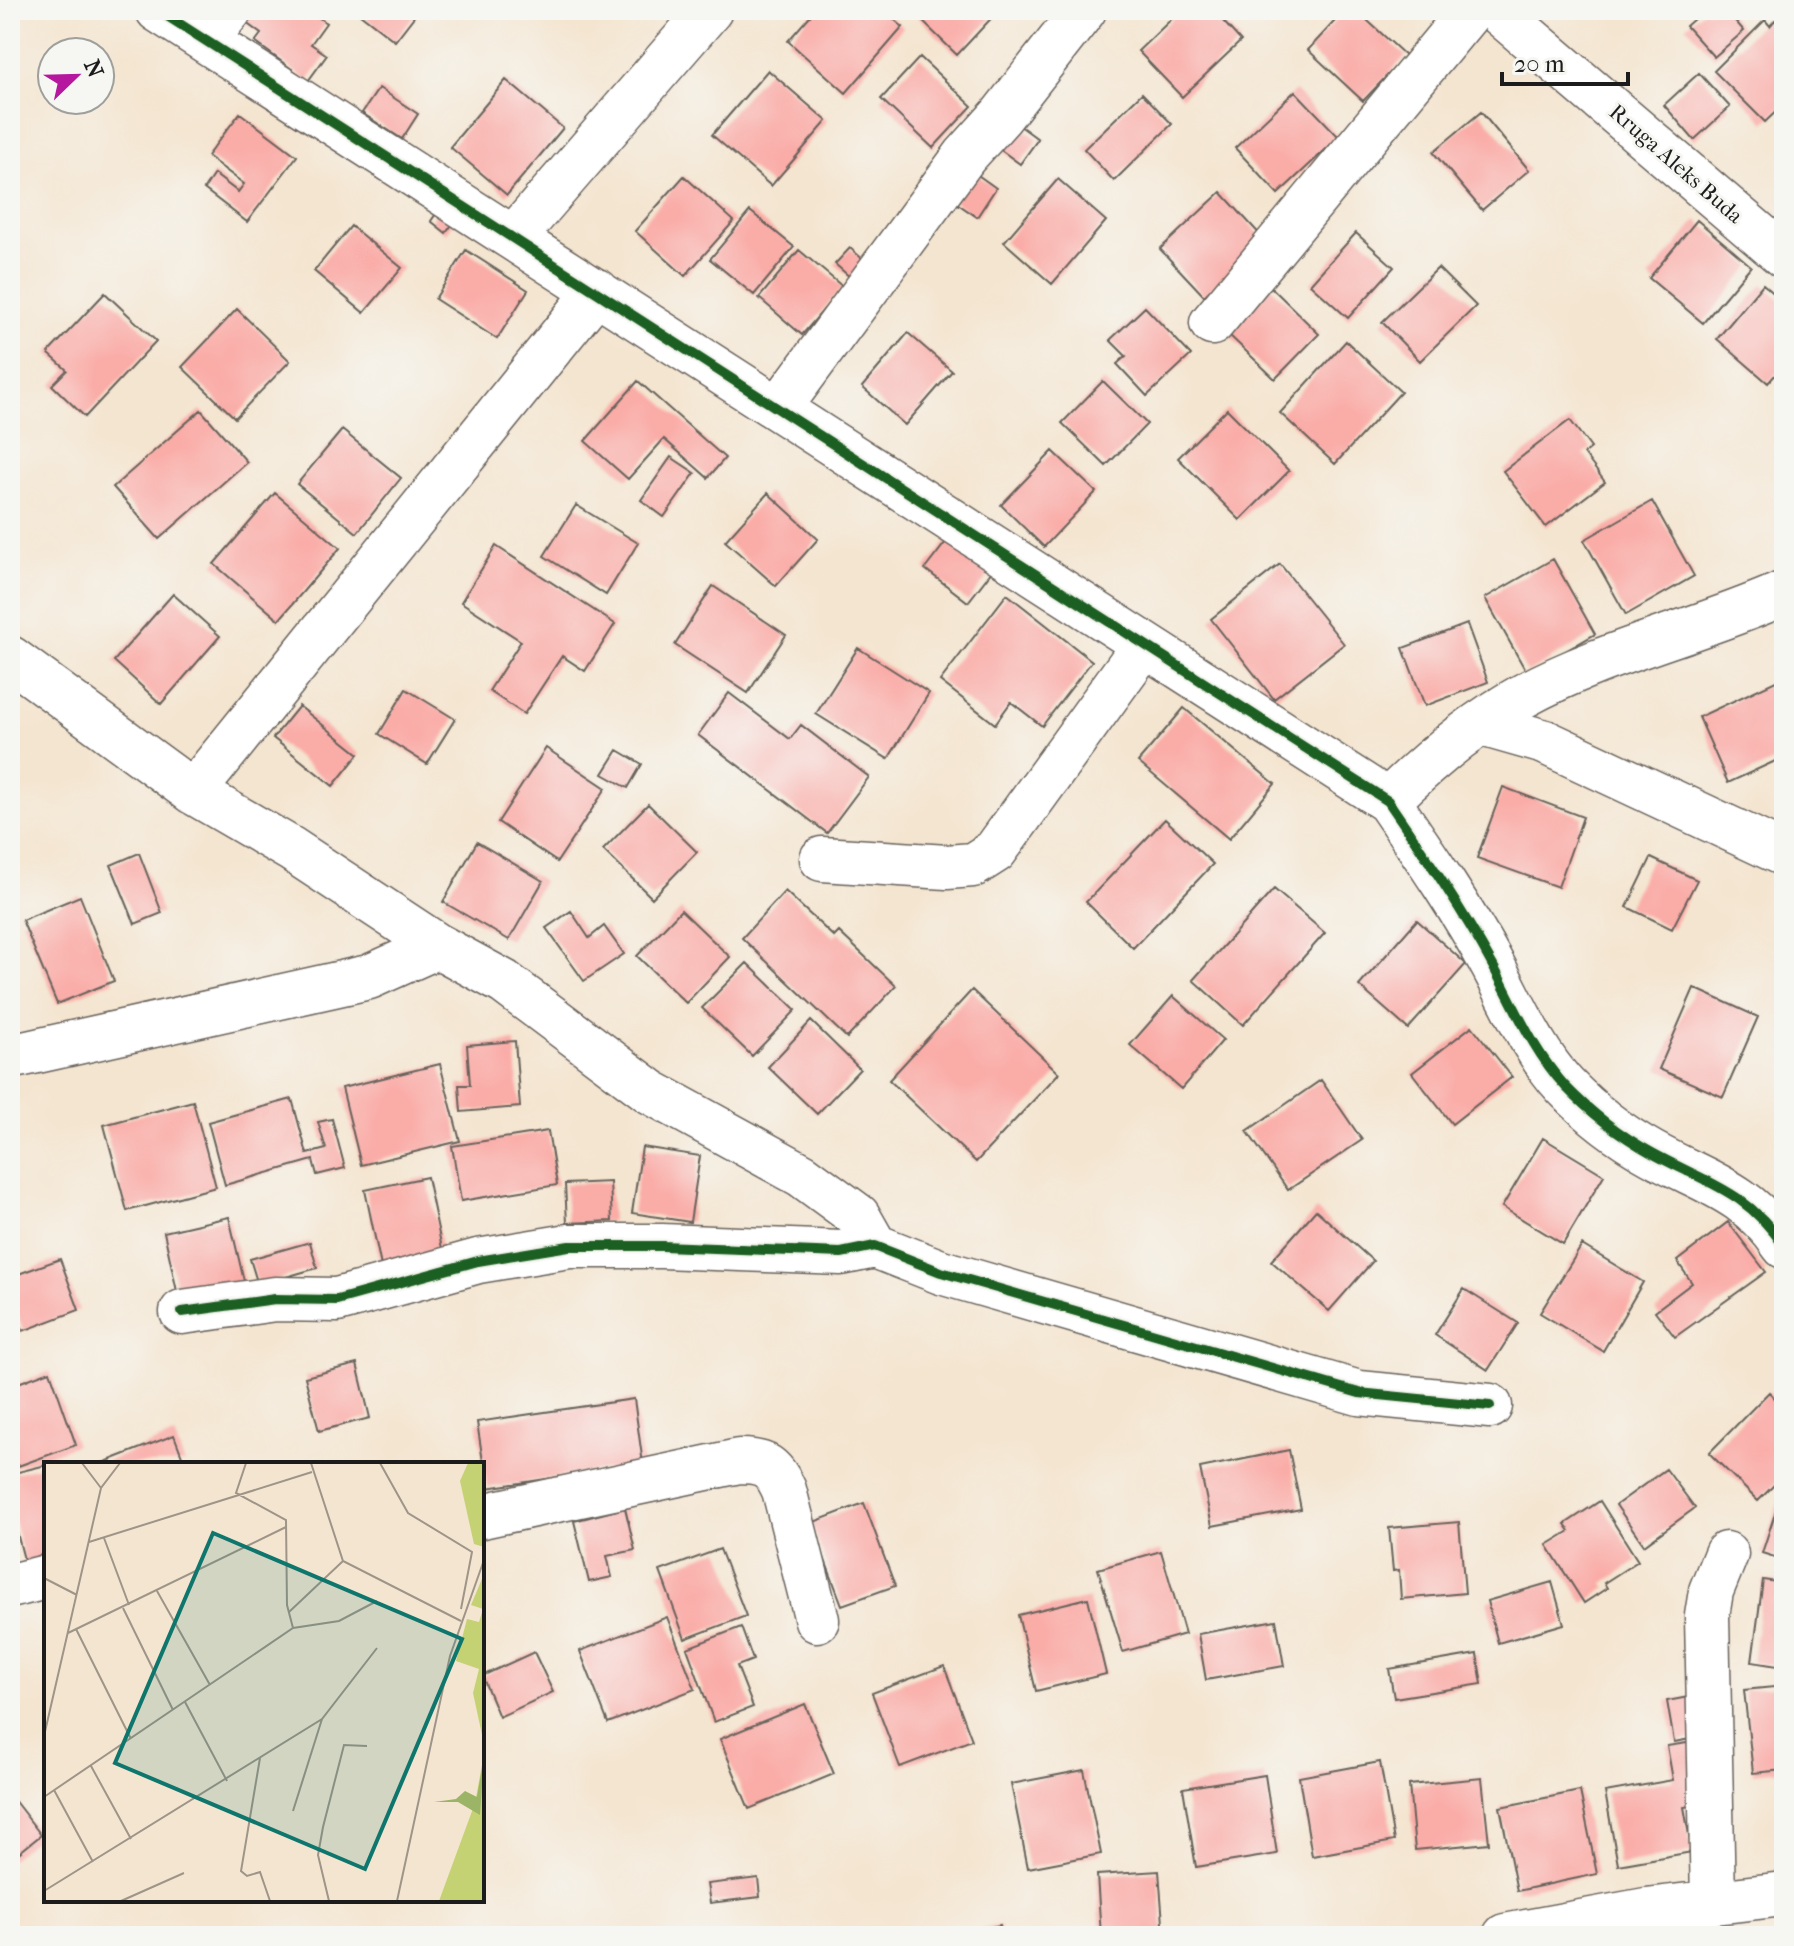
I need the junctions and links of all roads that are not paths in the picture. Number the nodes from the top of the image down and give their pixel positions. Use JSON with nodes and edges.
{"nodes":[{"id":1,"x":158,"y":10,"type":"edge"},
{"id":2,"x":710,"y":10,"type":"edge"},
{"id":3,"x":1084,"y":10,"type":"edge"},
{"id":4,"x":1471,"y":10,"type":"edge"},
{"id":5,"x":1496,"y":10,"type":"edge"},
{"id":6,"x":217,"y":25,"type":"edge"},
{"id":7,"x":514,"y":237,"type":"junction"},
{"id":8,"x":1784,"y":256,"type":"edge"},
{"id":9,"x":597,"y":291,"type":"junction"},
{"id":10,"x":1212,"y":323,"type":"dead end"},
{"id":11,"x":779,"y":408,"type":"junction"},
{"id":12,"x":1784,"y":593,"type":"edge"},
{"id":13,"x":1144,"y":645,"type":"junction"},
{"id":14,"x":10,"y":658,"type":"edge"},
{"id":15,"x":1482,"y":724,"type":"junction"},
{"id":16,"x":193,"y":792,"type":"junction"},
{"id":17,"x":1388,"y":801,"type":"junction"},
{"id":18,"x":1784,"y":854,"type":"edge"},
{"id":19,"x":822,"y":859,"type":"dead end"},
{"id":20,"x":438,"y":946,"type":"junction"},
{"id":21,"x":10,"y":1057,"type":"edge"},
{"id":22,"x":875,"y":1246,"type":"junction"},
{"id":23,"x":1784,"y":1246,"type":"edge"},
{"id":24,"x":182,"y":1312,"type":"dead end"},
{"id":25,"x":1490,"y":1406,"type":"dead end"},
{"id":26,"x":484,"y":1516,"type":"edge"},
{"id":27,"x":1726,"y":1554,"type":"dead end"},
{"id":28,"x":44,"y":1578,"type":"edge"},
{"id":29,"x":10,"y":1586,"type":"edge"},
{"id":30,"x":817,"y":1620,"type":"dead end"},
{"id":31,"x":1784,"y":1894,"type":"edge"},
{"id":32,"x":1713,"y":1901,"type":"junction"},
{"id":33,"x":1505,"y":1936,"type":"edge"}],
"edges":[{"from":1,"to":6,"type":"street"},
{"from":2,"to":7,"type":"street"},
{"from":3,"to":11,"type":"street"},
{"from":4,"to":10,"type":"street"},
{"from":5,"to":8,"type":"street","name":"Rruga Aleks Buda"},
{"from":6,"to":7,"type":"street"},
{"from":7,"to":9,"type":"street"},
{"from":9,"to":11,"type":"street"},
{"from":9,"to":16,"type":"street"},
{"from":11,"to":13,"type":"street"},
{"from":12,"to":15,"type":"street"},
{"from":13,"to":17,"type":"street"},
{"from":13,"to":19,"type":"street"},
{"from":14,"to":16,"type":"street"},
{"from":15,"to":17,"type":"street"},
{"from":15,"to":18,"type":"street"},
{"from":16,"to":20,"type":"street"},
{"from":17,"to":23,"type":"street"},
{"from":20,"to":21,"type":"street"},
{"from":20,"to":22,"type":"street"},
{"from":22,"to":24,"type":"street"},
{"from":22,"to":25,"type":"street"},
{"from":26,"to":30,"type":"street"},
{"from":27,"to":32,"type":"street"},
{"from":28,"to":29,"type":"street"},
{"from":31,"to":32,"type":"street"},
{"from":32,"to":33,"type":"street"}]}
